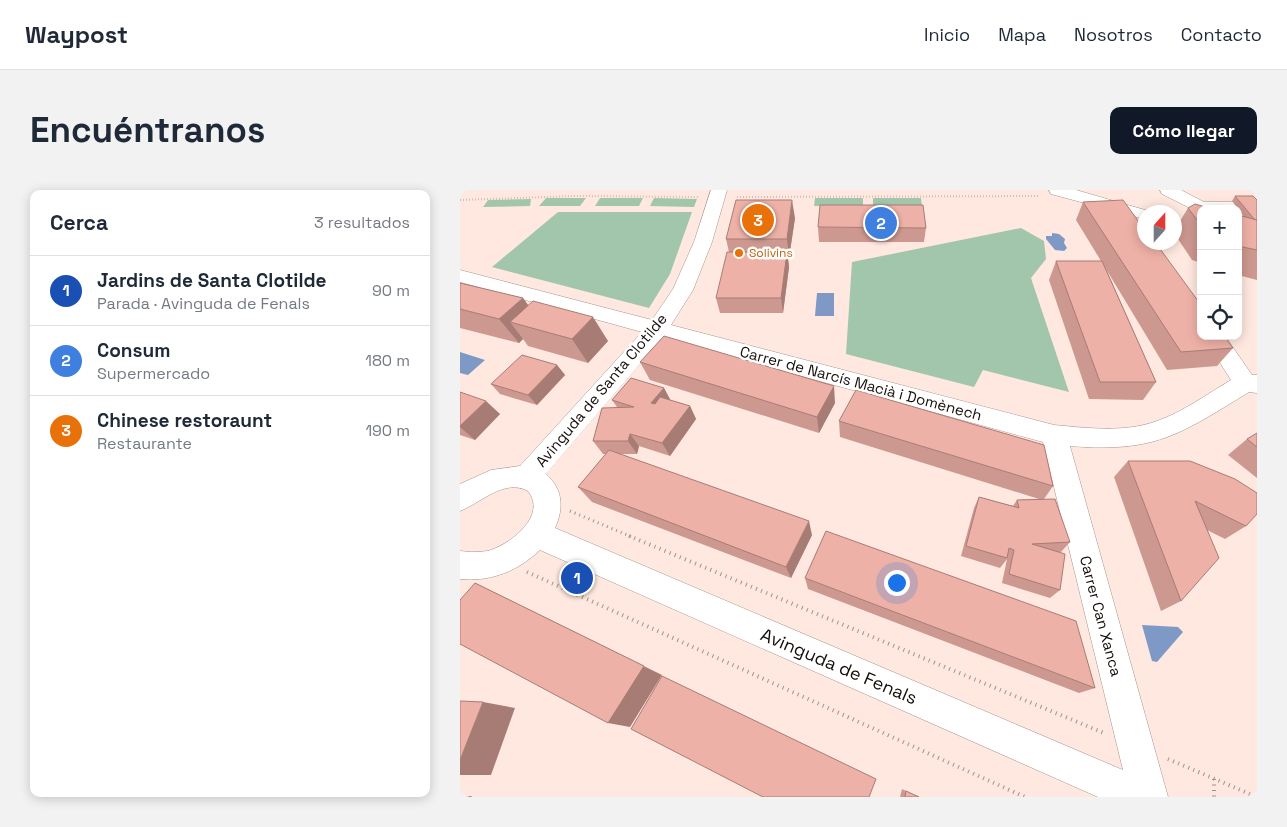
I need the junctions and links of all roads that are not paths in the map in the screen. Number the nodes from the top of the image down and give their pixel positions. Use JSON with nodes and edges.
{"nodes":[{"id":1,"x":1057,"y":190,"type":"edge"},
{"id":2,"x":1168,"y":190,"type":"edge"},
{"id":3,"x":718,"y":193,"type":"edge"},
{"id":4,"x":1137,"y":206,"type":"edge"},
{"id":5,"x":1257,"y":207,"type":"edge"},
{"id":6,"x":1194,"y":219,"type":"edge"},
{"id":7,"x":460,"y":276,"type":"edge"},
{"id":8,"x":657,"y":329,"type":"junction"},
{"id":9,"x":1217,"y":340,"type":"edge"},
{"id":10,"x":1251,"y":384,"type":"edge"},
{"id":11,"x":1054,"y":435,"type":"junction"},
{"id":12,"x":526,"y":478,"type":"junction"},
{"id":13,"x":460,"y":499,"type":"edge"},
{"id":14,"x":538,"y":533,"type":"junction"},
{"id":15,"x":464,"y":571,"type":"edge"},
{"id":16,"x":1142,"y":797,"type":"edge"},
{"id":17,"x":1148,"y":797,"type":"edge"}],
"edges":[{"from":1,"to":4,"type":"street"},
{"from":2,"to":6,"type":"street"},
{"from":3,"to":8,"type":"street","name":"Avinguda de Santa Clotilde"},
{"from":5,"to":6,"type":"street"},
{"from":7,"to":8,"type":"street","name":"Carrer de Narcís Macià i Domènech"},
{"from":8,"to":11,"type":"street","name":"Carrer de Narcís Macià i Domènech"},
{"from":8,"to":12,"type":"street","name":"Avinguda de Santa Clotilde"},
{"from":9,"to":10,"type":"street"},
{"from":10,"to":11,"type":"street","name":"Carrer de Narcís Macià i Domènech"},
{"from":11,"to":17,"type":"street","name":"Carrer Can Xanca"},
{"from":12,"to":13,"type":"street"},
{"from":12,"to":14,"type":"street"},
{"from":14,"to":15,"type":"street"},
{"from":14,"to":16,"type":"street","name":"Avinguda de Fenals"}]}
